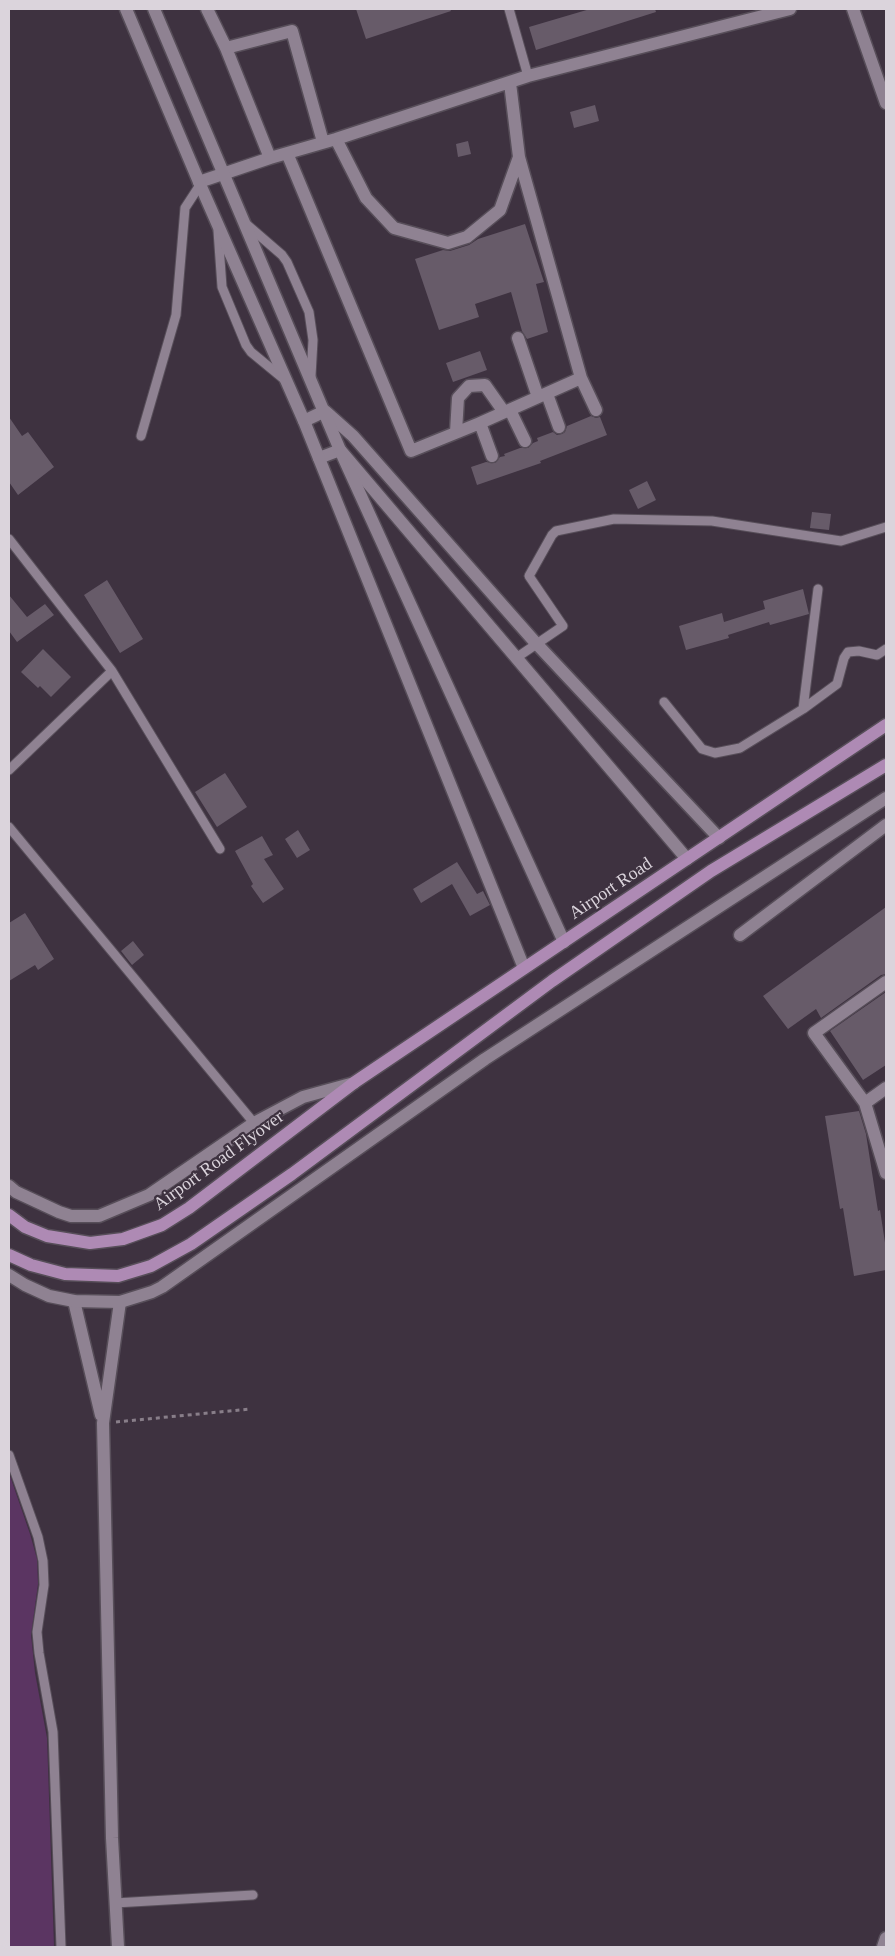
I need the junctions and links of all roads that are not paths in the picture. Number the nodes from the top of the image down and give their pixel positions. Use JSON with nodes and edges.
{"nodes":[{"id":1,"x":126,"y":9,"type":"edge"},
{"id":2,"x":154,"y":9,"type":"edge"},
{"id":3,"x":207,"y":9,"type":"edge"},
{"id":4,"x":510,"y":9,"type":"edge"},
{"id":5,"x":790,"y":9,"type":"edge"},
{"id":6,"x":853,"y":9,"type":"edge"},
{"id":7,"x":226,"y":48,"type":"junction"},
{"id":8,"x":528,"y":76,"type":"junction"},
{"id":9,"x":510,"y":84,"type":"junction"},
{"id":10,"x":886,"y":103,"type":"edge"},
{"id":11,"x":336,"y":139,"type":"junction"},
{"id":12,"x":323,"y":142,"type":"junction"},
{"id":13,"x":287,"y":154,"type":"junction"},
{"id":14,"x":519,"y":157,"type":"junction"},
{"id":15,"x":270,"y":158,"type":"junction"},
{"id":16,"x":224,"y":173,"type":"junction"},
{"id":17,"x":199,"y":184,"type":"junction"},
{"id":18,"x":245,"y":222,"type":"junction"},
{"id":19,"x":218,"y":226,"type":"junction"},
{"id":20,"x":518,"y":338,"type":"dead end"},
{"id":21,"x":580,"y":378,"type":"junction"},
{"id":22,"x":310,"y":380,"type":"junction"},
{"id":23,"x":287,"y":382,"type":"junction"},
{"id":24,"x":543,"y":396,"type":"junction"},
{"id":25,"x":596,"y":410,"type":"dead end"},
{"id":26,"x":324,"y":411,"type":"junction"},
{"id":27,"x":507,"y":411,"type":"junction"},
{"id":28,"x":304,"y":421,"type":"junction"},
{"id":29,"x":480,"y":423,"type":"junction"},
{"id":30,"x":559,"y":427,"type":"dead end"},
{"id":31,"x":456,"y":432,"type":"junction"},
{"id":32,"x":141,"y":436,"type":"dead end"},
{"id":33,"x":524,"y":441,"type":"dead end"},
{"id":34,"x":340,"y":450,"type":"junction"},
{"id":35,"x":492,"y":456,"type":"dead end"},
{"id":36,"x":319,"y":458,"type":"junction"},
{"id":37,"x":886,"y":527,"type":"edge"},
{"id":38,"x":9,"y":539,"type":"edge"},
{"id":39,"x":818,"y":589,"type":"dead end"},
{"id":40,"x":537,"y":644,"type":"junction"},
{"id":41,"x":886,"y":649,"type":"edge"},
{"id":42,"x":516,"y":658,"type":"junction"},
{"id":43,"x":112,"y":671,"type":"junction"},
{"id":44,"x":664,"y":702,"type":"dead end"},
{"id":45,"x":803,"y":709,"type":"junction"},
{"id":46,"x":886,"y":726,"type":"edge"},
{"id":47,"x":886,"y":765,"type":"edge"},
{"id":48,"x":9,"y":770,"type":"edge"},
{"id":49,"x":886,"y":798,"type":"edge"},
{"id":50,"x":886,"y":825,"type":"edge"},
{"id":51,"x":9,"y":827,"type":"edge"},
{"id":52,"x":719,"y":838,"type":"junction"},
{"id":53,"x":220,"y":849,"type":"dead end"},
{"id":54,"x":687,"y":859,"type":"junction"},
{"id":55,"x":740,"y":935,"type":"dead end"},
{"id":56,"x":564,"y":942,"type":"junction"},
{"id":57,"x":524,"y":968,"type":"junction"},
{"id":58,"x":886,"y":982,"type":"edge"},
{"id":59,"x":355,"y":1082,"type":"junction"},
{"id":60,"x":886,"y":1088,"type":"edge"},
{"id":61,"x":864,"y":1103,"type":"junction"},
{"id":62,"x":254,"y":1123,"type":"junction"},
{"id":63,"x":886,"y":1173,"type":"edge"},
{"id":64,"x":9,"y":1186,"type":"edge"},
{"id":65,"x":9,"y":1215,"type":"edge"},
{"id":66,"x":9,"y":1255,"type":"edge"},
{"id":67,"x":9,"y":1275,"type":"edge"},
{"id":68,"x":74,"y":1301,"type":"junction"},
{"id":69,"x":120,"y":1302,"type":"junction"},
{"id":70,"x":103,"y":1423,"type":"junction"},
{"id":71,"x":9,"y":1455,"type":"edge"},
{"id":72,"x":253,"y":1894,"type":"dead end"},
{"id":73,"x":115,"y":1903,"type":"junction"},
{"id":74,"x":886,"y":1938,"type":"edge"},
{"id":75,"x":61,"y":1947,"type":"edge"},
{"id":76,"x":118,"y":1947,"type":"edge"},
{"id":77,"x":883,"y":1947,"type":"edge"}],
"edges":[{"from":1,"to":17,"type":"street"},
{"from":2,"to":16,"type":"street"},
{"from":3,"to":7,"type":"street"},
{"from":4,"to":8,"type":"lane"},
{"from":5,"to":8,"type":"street"},
{"from":6,"to":10,"type":"street"},
{"from":7,"to":12,"type":"street"},
{"from":7,"to":15,"type":"street"},
{"from":8,"to":9,"type":"street"},
{"from":9,"to":11,"type":"street"},
{"from":9,"to":14,"type":"street"},
{"from":11,"to":12,"type":"street"},
{"from":11,"to":14,"type":"street"},
{"from":12,"to":13,"type":"street"},
{"from":13,"to":15,"type":"street"},
{"from":13,"to":31,"type":"street"},
{"from":14,"to":21,"type":"street"},
{"from":15,"to":16,"type":"street"},
{"from":16,"to":17,"type":"street"},
{"from":16,"to":18,"type":"street"},
{"from":17,"to":19,"type":"street"},
{"from":17,"to":32,"type":"lane"},
{"from":18,"to":22,"type":"street"},
{"from":18,"to":22,"type":"lane"},
{"from":19,"to":23,"type":"street"},
{"from":19,"to":23,"type":"lane"},
{"from":20,"to":24,"type":"street"},
{"from":21,"to":24,"type":"street"},
{"from":21,"to":25,"type":"street"},
{"from":22,"to":26,"type":"street"},
{"from":23,"to":28,"type":"street"},
{"from":24,"to":27,"type":"street"},
{"from":24,"to":30,"type":"street"},
{"from":26,"to":28,"type":"street"},
{"from":26,"to":34,"type":"street"},
{"from":26,"to":40,"type":"street"},
{"from":27,"to":29,"type":"street"},
{"from":27,"to":31,"type":"street"},
{"from":27,"to":33,"type":"street"},
{"from":28,"to":36,"type":"street"},
{"from":29,"to":31,"type":"street"},
{"from":29,"to":35,"type":"street"},
{"from":34,"to":36,"type":"street"},
{"from":34,"to":42,"type":"street"},
{"from":34,"to":56,"type":"street"},
{"from":36,"to":57,"type":"street"},
{"from":37,"to":40,"type":"lane"},
{"from":38,"to":43,"type":"lane"},
{"from":39,"to":45,"type":"lane"},
{"from":40,"to":42,"type":"lane"},
{"from":40,"to":52,"type":"street"},
{"from":41,"to":45,"type":"lane"},
{"from":42,"to":54,"type":"street"},
{"from":43,"to":48,"type":"lane"},
{"from":43,"to":53,"type":"lane"},
{"from":44,"to":45,"type":"lane"},
{"from":46,"to":52,"type":"main road","name":"Airport Road"},
{"from":47,"to":66,"type":"main road"},
{"from":49,"to":69,"type":"street"},
{"from":50,"to":55,"type":"street"},
{"from":51,"to":62,"type":"lane"},
{"from":52,"to":54,"type":"main road","name":"Airport Road"},
{"from":54,"to":56,"type":"main road","name":"Airport Road"},
{"from":56,"to":57,"type":"main road","name":"Airport Road"},
{"from":57,"to":59,"type":"main road","name":"Airport Road"},
{"from":58,"to":61,"type":"street"},
{"from":59,"to":62,"type":"street"},
{"from":59,"to":65,"type":"main road","name":"Airport Road Flyover"},
{"from":60,"to":61,"type":"street"},
{"from":61,"to":63,"type":"street"},
{"from":62,"to":64,"type":"street"},
{"from":67,"to":68,"type":"street"},
{"from":68,"to":69,"type":"street"},
{"from":68,"to":70,"type":"street"},
{"from":69,"to":70,"type":"street"},
{"from":70,"to":73,"type":"street"},
{"from":71,"to":75,"type":"lane"},
{"from":72,"to":73,"type":"lane"},
{"from":73,"to":76,"type":"street"},
{"from":74,"to":77,"type":"street"}]}
